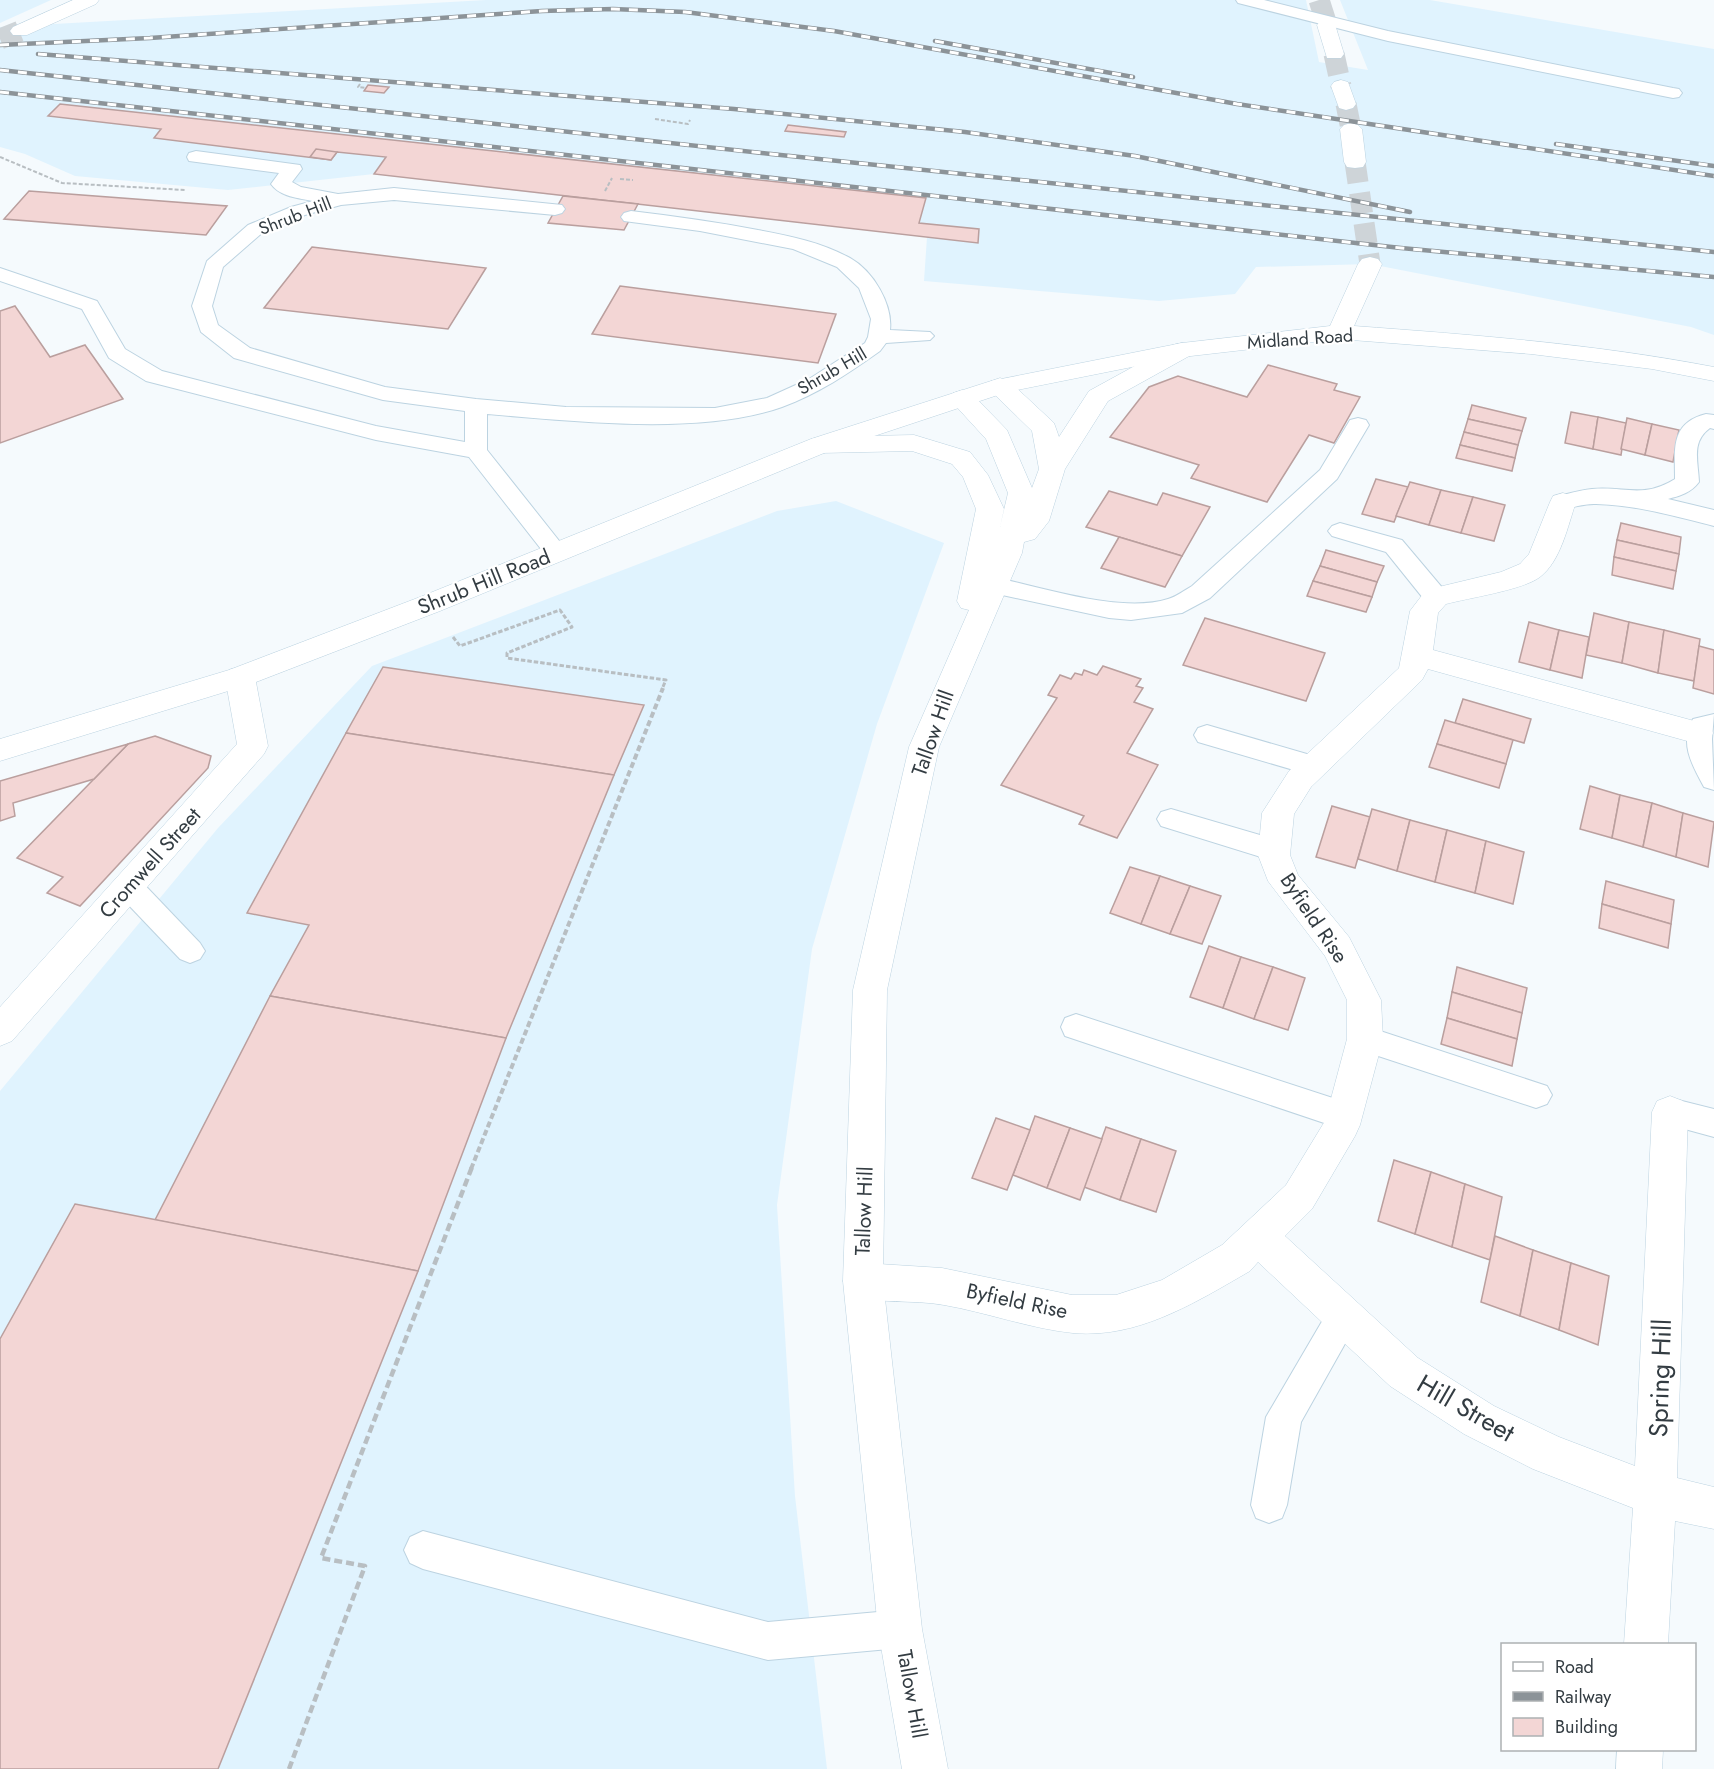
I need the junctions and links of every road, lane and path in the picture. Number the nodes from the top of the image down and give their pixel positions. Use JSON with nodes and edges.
{"nodes":[{"id":1,"x":89,"y":0,"type":"edge"},
{"id":2,"x":1244,"y":0,"type":"edge"},
{"id":3,"x":1327,"y":25,"type":"tunnel mouth"},
{"id":4,"x":20,"y":31,"type":"tunnel mouth"},
{"id":5,"x":1334,"y":54,"type":"tunnel mouth"},
{"id":6,"x":360,"y":84,"type":"dead end"},
{"id":7,"x":366,"y":88,"type":"dead end"},
{"id":8,"x":1673,"y":93,"type":"dead end"},
{"id":9,"x":655,"y":119,"type":"dead end"},
{"id":10,"x":690,"y":120,"type":"dead end"},
{"id":11,"x":1350,"y":129,"type":"tunnel mouth"},
{"id":12,"x":0,"y":157,"type":"edge"},
{"id":13,"x":196,"y":157,"type":"dead end"},
{"id":14,"x":1355,"y":162,"type":"tunnel mouth"},
{"id":15,"x":187,"y":190,"type":"dead end"},
{"id":16,"x":339,"y":199,"type":"junction"},
{"id":17,"x":555,"y":210,"type":"dead end"},
{"id":18,"x":631,"y":217,"type":"dead end"},
{"id":19,"x":1370,"y":264,"type":"tunnel mouth"},
{"id":20,"x":0,"y":274,"type":"edge"},
{"id":21,"x":1339,"y":332,"type":"junction"},
{"id":22,"x":923,"y":336,"type":"dead end"},
{"id":23,"x":879,"y":337,"type":"junction"},
{"id":24,"x":1182,"y":350,"type":"junction"},
{"id":25,"x":1714,"y":374,"type":"edge"},
{"id":26,"x":1000,"y":386,"type":"junction"},
{"id":27,"x":962,"y":398,"type":"junction"},
{"id":28,"x":476,"y":406,"type":"junction"},
{"id":29,"x":1714,"y":422,"type":"edge"},
{"id":30,"x":1358,"y":425,"type":"dead end"},
{"id":31,"x":820,"y":445,"type":"junction"},
{"id":32,"x":476,"y":451,"type":"junction"},
{"id":33,"x":1052,"y":469,"type":"junction"},
{"id":34,"x":1639,"y":500,"type":"junction"},
{"id":35,"x":1563,"y":502,"type":"joint"},
{"id":36,"x":1714,"y":518,"type":"edge"},
{"id":37,"x":1340,"y":531,"type":"dead end"},
{"id":38,"x":556,"y":552,"type":"junction"},
{"id":39,"x":1008,"y":552,"type":"junction"},
{"id":40,"x":993,"y":585,"type":"junction"},
{"id":41,"x":1436,"y":597,"type":"junction"},
{"id":42,"x":460,"y":646,"type":"dead end"},
{"id":43,"x":1417,"y":656,"type":"junction"},
{"id":44,"x":959,"y":662,"type":"junction"},
{"id":45,"x":240,"y":677,"type":"junction"},
{"id":46,"x":1706,"y":728,"type":"edge"},
{"id":47,"x":1207,"y":735,"type":"dead end"},
{"id":48,"x":0,"y":750,"type":"edge"},
{"id":49,"x":1314,"y":766,"type":"junction"},
{"id":50,"x":1714,"y":780,"type":"edge"},
{"id":51,"x":1171,"y":819,"type":"dead end"},
{"id":52,"x":1274,"y":850,"type":"junction"},
{"id":53,"x":129,"y":887,"type":"junction"},
{"id":54,"x":190,"y":951,"type":"dead end"},
{"id":55,"x":1076,"y":1027,"type":"dead end"},
{"id":56,"x":0,"y":1031,"type":"edge"},
{"id":57,"x":1365,"y":1039,"type":"junction"},
{"id":58,"x":1536,"y":1095,"type":"dead end"},
{"id":59,"x":1670,"y":1112,"type":"joint"},
{"id":60,"x":1345,"y":1116,"type":"junction"},
{"id":61,"x":1714,"y":1123,"type":"edge"},
{"id":62,"x":1259,"y":1238,"type":"junction"},
{"id":63,"x":863,"y":1281,"type":"junction"},
{"id":64,"x":1343,"y":1317,"type":"junction"},
{"id":65,"x":1655,"y":1495,"type":"junction"},
{"id":66,"x":1269,"y":1505,"type":"dead end"},
{"id":67,"x":1714,"y":1508,"type":"edge"},
{"id":68,"x":423,"y":1550,"type":"dead end"},
{"id":69,"x":900,"y":1629,"type":"junction"},
{"id":70,"x":1646,"y":1643,"type":"edge"},
{"id":71,"x":1640,"y":1751,"type":"edge"},
{"id":72,"x":289,"y":1769,"type":"edge"},
{"id":73,"x":925,"y":1769,"type":"edge"},
{"id":74,"x":1639,"y":1769,"type":"edge"}],
"edges":[{"from":1,"to":4,"type":"street"},
{"from":2,"to":8,"type":"lane"},
{"from":3,"to":5,"type":"street"},
{"from":6,"to":7,"type":"path"},
{"from":9,"to":10,"type":"path"},
{"from":11,"to":14,"type":"street"},
{"from":12,"to":15,"type":"path"},
{"from":13,"to":16,"type":"lane"},
{"from":16,"to":17,"type":"lane","name":"Shrub Hill"},
{"from":16,"to":28,"type":"lane","name":"Shrub Hill"},
{"from":18,"to":23,"type":"lane","name":"Shrub Hill"},
{"from":19,"to":21,"type":"street"},
{"from":20,"to":32,"type":"lane"},
{"from":21,"to":24,"type":"street","name":"Midland Road"},
{"from":21,"to":25,"type":"street","name":"Midland Road"},
{"from":22,"to":23,"type":"lane"},
{"from":23,"to":28,"type":"lane","name":"Shrub Hill"},
{"from":24,"to":26,"type":"street","name":"Midland Road"},
{"from":24,"to":33,"type":"street","name":"Tallow Hill"},
{"from":26,"to":27,"type":"street","name":"Midland Road"},
{"from":26,"to":33,"type":"street","name":"Tallow Hill"},
{"from":27,"to":31,"type":"street","name":"Shrub Hill Road"},
{"from":27,"to":39,"type":"street","name":"Tallow Hill"},
{"from":28,"to":32,"type":"lane"},
{"from":29,"to":34,"type":"lane"},
{"from":30,"to":40,"type":"lane"},
{"from":31,"to":38,"type":"street","name":"Shrub Hill Road"},
{"from":31,"to":44,"type":"street","name":"Tallow Hill"},
{"from":32,"to":38,"type":"lane"},
{"from":33,"to":39,"type":"street","name":"Tallow Hill"},
{"from":34,"to":35,"type":"lane"},
{"from":34,"to":36,"type":"lane"},
{"from":35,"to":41,"type":"street"},
{"from":37,"to":41,"type":"lane"},
{"from":38,"to":45,"type":"street","name":"Shrub Hill Road"},
{"from":39,"to":40,"type":"street","name":"Tallow Hill"},
{"from":40,"to":44,"type":"street","name":"Tallow Hill"},
{"from":41,"to":43,"type":"street","name":"Byfield Rise"},
{"from":42,"to":72,"type":"path"},
{"from":43,"to":46,"type":"street"},
{"from":43,"to":49,"type":"street","name":"Byfield Rise"},
{"from":44,"to":63,"type":"street","name":"Tallow Hill"},
{"from":45,"to":48,"type":"street","name":"Shrub Hill Road"},
{"from":45,"to":53,"type":"street","name":"Cromwell Street"},
{"from":46,"to":50,"type":"lane"},
{"from":47,"to":49,"type":"lane"},
{"from":49,"to":52,"type":"street","name":"Byfield Rise"},
{"from":51,"to":52,"type":"lane"},
{"from":52,"to":57,"type":"street","name":"Byfield Rise"},
{"from":53,"to":54,"type":"lane"},
{"from":53,"to":56,"type":"street","name":"Cromwell Street"},
{"from":55,"to":60,"type":"lane"},
{"from":57,"to":58,"type":"lane"},
{"from":57,"to":60,"type":"street","name":"Byfield Rise"},
{"from":59,"to":61,"type":"lane"},
{"from":59,"to":65,"type":"street","name":"Spring Hill"},
{"from":60,"to":62,"type":"street","name":"Byfield Rise"},
{"from":62,"to":63,"type":"street","name":"Byfield Rise"},
{"from":62,"to":64,"type":"street","name":"Hill Street"},
{"from":63,"to":69,"type":"street","name":"Tallow Hill"},
{"from":64,"to":65,"type":"street","name":"Hill Street"},
{"from":64,"to":66,"type":"lane"},
{"from":65,"to":67,"type":"street","name":"Hill Street"},
{"from":65,"to":70,"type":"street","name":"Spring Hill"},
{"from":68,"to":69,"type":"lane"},
{"from":69,"to":73,"type":"street","name":"Tallow Hill"},
{"from":71,"to":74,"type":"street"}]}
